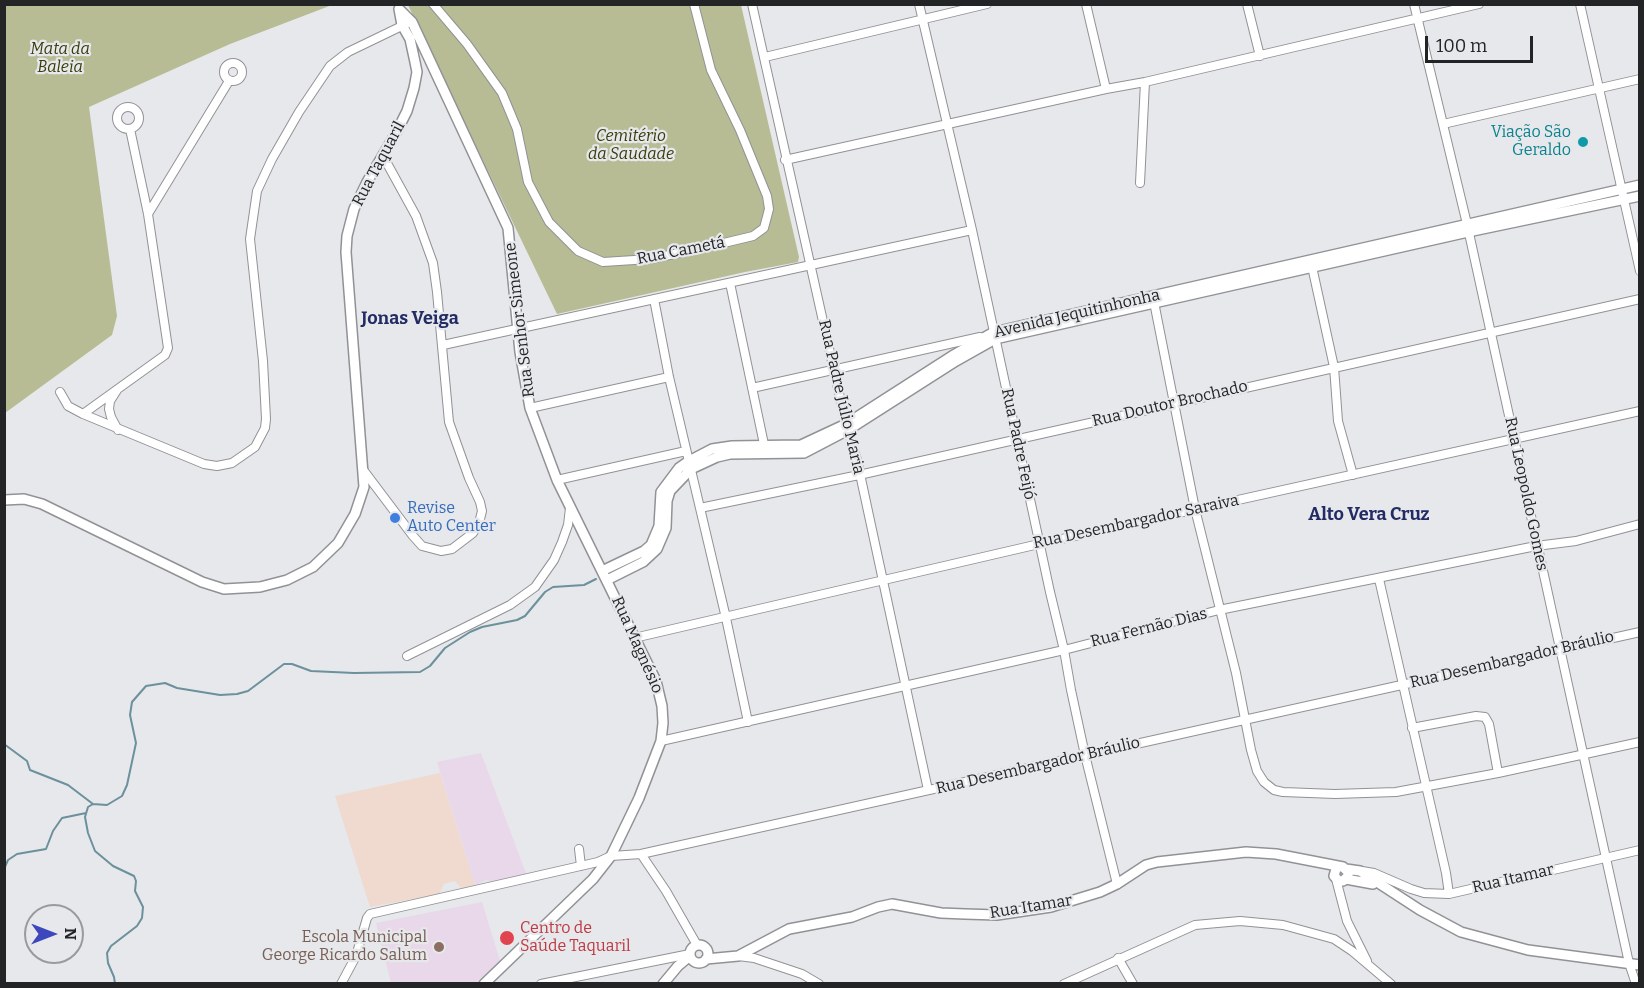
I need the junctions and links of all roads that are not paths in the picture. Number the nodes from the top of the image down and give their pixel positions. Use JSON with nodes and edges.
{"nodes":[{"id":1,"x":434,"y":4,"type":"edge"},
{"id":2,"x":694,"y":4,"type":"edge"},
{"id":3,"x":752,"y":4,"type":"edge"},
{"id":4,"x":919,"y":4,"type":"edge"},
{"id":5,"x":987,"y":4,"type":"edge"},
{"id":6,"x":1086,"y":4,"type":"edge"},
{"id":7,"x":1247,"y":4,"type":"edge"},
{"id":8,"x":1414,"y":4,"type":"edge"},
{"id":9,"x":1479,"y":4,"type":"edge"},
{"id":10,"x":1580,"y":4,"type":"edge"},
{"id":11,"x":398,"y":7,"type":"edge"},
{"id":12,"x":1417,"y":19,"type":"junction"},
{"id":13,"x":922,"y":20,"type":"junction"},
{"id":14,"x":407,"y":23,"type":"junction"},
{"id":15,"x":1260,"y":56,"type":"junction"},
{"id":16,"x":765,"y":57,"type":"junction"},
{"id":17,"x":1640,"y":80,"type":"edge"},
{"id":18,"x":229,"y":81,"type":"dead end"},
{"id":19,"x":1145,"y":82,"type":"junction"},
{"id":20,"x":1106,"y":89,"type":"junction"},
{"id":21,"x":1599,"y":89,"type":"junction"},
{"id":22,"x":1443,"y":124,"type":"junction"},
{"id":23,"x":947,"y":126,"type":"junction"},
{"id":24,"x":130,"y":129,"type":"dead end"},
{"id":25,"x":383,"y":156,"type":"junction"},
{"id":26,"x":785,"y":160,"type":"junction"},
{"id":27,"x":1140,"y":183,"type":"dead end"},
{"id":28,"x":1640,"y":185,"type":"edge"},
{"id":29,"x":1621,"y":189,"type":"junction"},
{"id":30,"x":1640,"y":196,"type":"edge"},
{"id":31,"x":1623,"y":200,"type":"junction"},
{"id":32,"x":148,"y":214,"type":"junction"},
{"id":33,"x":1467,"y":228,"type":"junction"},
{"id":34,"x":972,"y":230,"type":"junction"},
{"id":35,"x":1312,"y":264,"type":"junction"},
{"id":36,"x":810,"y":267,"type":"junction"},
{"id":37,"x":1640,"y":271,"type":"edge"},
{"id":38,"x":1259,"y":276,"type":"junction"},
{"id":39,"x":730,"y":283,"type":"junction"},
{"id":40,"x":654,"y":299,"type":"junction"},
{"id":41,"x":1640,"y":299,"type":"edge"},
{"id":42,"x":1154,"y":302,"type":"junction"},
{"id":43,"x":518,"y":330,"type":"junction"},
{"id":44,"x":1490,"y":333,"type":"junction"},
{"id":45,"x":992,"y":336,"type":"junction"},
{"id":46,"x":443,"y":345,"type":"junction"},
{"id":47,"x":945,"y":346,"type":"junction"},
{"id":48,"x":954,"y":359,"type":"junction"},
{"id":49,"x":1334,"y":367,"type":"junction"},
{"id":50,"x":834,"y":370,"type":"junction"},
{"id":51,"x":669,"y":377,"type":"junction"},
{"id":52,"x":119,"y":387,"type":"junction"},
{"id":53,"x":752,"y":388,"type":"junction"},
{"id":54,"x":60,"y":392,"type":"dead end"},
{"id":55,"x":1175,"y":403,"type":"junction"},
{"id":56,"x":530,"y":408,"type":"junction"},
{"id":57,"x":1640,"y":411,"type":"edge"},
{"id":58,"x":82,"y":414,"type":"junction"},
{"id":59,"x":847,"y":427,"type":"junction"},
{"id":60,"x":118,"y":430,"type":"junction"},
{"id":61,"x":1016,"y":439,"type":"junction"},
{"id":62,"x":1514,"y":439,"type":"junction"},
{"id":63,"x":765,"y":449,"type":"junction"},
{"id":64,"x":686,"y":451,"type":"junction"},
{"id":65,"x":690,"y":465,"type":"junction"},
{"id":66,"x":364,"y":471,"type":"junction"},
{"id":67,"x":859,"y":475,"type":"junction"},
{"id":68,"x":1353,"y":475,"type":"junction"},
{"id":69,"x":557,"y":480,"type":"junction"},
{"id":70,"x":4,"y":500,"type":"edge"},
{"id":71,"x":570,"y":508,"type":"junction"},
{"id":72,"x":700,"y":508,"type":"junction"},
{"id":73,"x":1195,"y":509,"type":"junction"},
{"id":74,"x":1640,"y":524,"type":"edge"},
{"id":75,"x":1039,"y":544,"type":"junction"},
{"id":76,"x":1536,"y":546,"type":"junction"},
{"id":77,"x":602,"y":571,"type":"junction"},
{"id":78,"x":883,"y":579,"type":"junction"},
{"id":79,"x":1379,"y":579,"type":"junction"},
{"id":80,"x":607,"y":580,"type":"junction"},
{"id":81,"x":1219,"y":610,"type":"junction"},
{"id":82,"x":726,"y":618,"type":"junction"},
{"id":83,"x":1640,"y":632,"type":"edge"},
{"id":84,"x":634,"y":638,"type":"junction"},
{"id":85,"x":1560,"y":648,"type":"junction"},
{"id":86,"x":1064,"y":650,"type":"junction"},
{"id":87,"x":407,"y":656,"type":"dead end"},
{"id":88,"x":1403,"y":684,"type":"junction"},
{"id":89,"x":907,"y":687,"type":"junction"},
{"id":90,"x":1245,"y":720,"type":"junction"},
{"id":91,"x":748,"y":722,"type":"junction"},
{"id":92,"x":1412,"y":728,"type":"junction"},
{"id":93,"x":661,"y":741,"type":"junction"},
{"id":94,"x":1640,"y":742,"type":"edge"},
{"id":95,"x":1583,"y":753,"type":"junction"},
{"id":96,"x":1085,"y":755,"type":"junction"},
{"id":97,"x":1498,"y":773,"type":"junction"},
{"id":98,"x":1426,"y":786,"type":"junction"},
{"id":99,"x":928,"y":790,"type":"junction"},
{"id":100,"x":579,"y":849,"type":"dead end"},
{"id":101,"x":1640,"y":850,"type":"edge"},
{"id":102,"x":641,"y":854,"type":"junction"},
{"id":103,"x":611,"y":856,"type":"junction"},
{"id":104,"x":1607,"y":858,"type":"junction"},
{"id":105,"x":1316,"y":860,"type":"junction"},
{"id":106,"x":581,"y":866,"type":"junction"},
{"id":107,"x":1343,"y":868,"type":"junction"},
{"id":108,"x":1360,"y":871,"type":"junction"},
{"id":109,"x":1387,"y":878,"type":"junction"},
{"id":110,"x":1340,"y":879,"type":"junction"},
{"id":111,"x":1117,"y":884,"type":"junction"},
{"id":112,"x":1379,"y":885,"type":"junction"},
{"id":113,"x":1449,"y":894,"type":"junction"},
{"id":114,"x":697,"y":945,"type":"junction"},
{"id":115,"x":742,"y":954,"type":"junction"},
{"id":116,"x":707,"y":956,"type":"junction"},
{"id":117,"x":691,"y":957,"type":"junction"},
{"id":118,"x":1118,"y":958,"type":"junction"},
{"id":119,"x":1629,"y":963,"type":"junction"},
{"id":120,"x":1369,"y":964,"type":"junction"},
{"id":121,"x":1640,"y":965,"type":"edge"},
{"id":122,"x":341,"y":984,"type":"edge"},
{"id":123,"x":484,"y":984,"type":"edge"},
{"id":124,"x":541,"y":984,"type":"edge"},
{"id":125,"x":663,"y":984,"type":"edge"},
{"id":126,"x":819,"y":984,"type":"edge"},
{"id":127,"x":1064,"y":984,"type":"edge"},
{"id":128,"x":1133,"y":984,"type":"edge"},
{"id":129,"x":1391,"y":984,"type":"edge"},
{"id":130,"x":1636,"y":984,"type":"edge"}],
"edges":[{"from":1,"to":2,"type":"street","name":"Rua Cametá"},
{"from":3,"to":16,"type":"street","name":"Rua Padre Júlio Maria"},
{"from":4,"to":13,"type":"street","name":"Rua Padre Feijó"},
{"from":5,"to":13,"type":"street"},
{"from":6,"to":20,"type":"street"},
{"from":7,"to":15,"type":"street"},
{"from":8,"to":12,"type":"street","name":"Rua Leopoldo Gomes"},
{"from":9,"to":12,"type":"street"},
{"from":10,"to":21,"type":"street"},
{"from":11,"to":14,"type":"street","name":"Rua Taquaril"},
{"from":12,"to":15,"type":"street"},
{"from":12,"to":22,"type":"street","name":"Rua Leopoldo Gomes"},
{"from":13,"to":16,"type":"street"},
{"from":13,"to":23,"type":"street","name":"Rua Padre Feijó"},
{"from":14,"to":25,"type":"street","name":"Rua Taquaril"},
{"from":14,"to":43,"type":"street","name":"Rua Senhor Simeone"},
{"from":14,"to":60,"type":"street"},
{"from":15,"to":19,"type":"street"},
{"from":16,"to":26,"type":"street","name":"Rua Padre Júlio Maria"},
{"from":17,"to":21,"type":"street"},
{"from":18,"to":32,"type":"street"},
{"from":19,"to":20,"type":"street"},
{"from":19,"to":27,"type":"street"},
{"from":20,"to":23,"type":"street"},
{"from":21,"to":22,"type":"street"},
{"from":21,"to":29,"type":"street"},
{"from":22,"to":33,"type":"street","name":"Rua Leopoldo Gomes"},
{"from":23,"to":26,"type":"street"},
{"from":23,"to":34,"type":"street","name":"Rua Padre Feijó"},
{"from":24,"to":32,"type":"street"},
{"from":25,"to":46,"type":"street"},
{"from":25,"to":66,"type":"street","name":"Rua Taquaril"},
{"from":26,"to":36,"type":"street","name":"Rua Padre Júlio Maria"},
{"from":28,"to":29,"type":"street","name":"Avenida Jequitinhonha"},
{"from":29,"to":31,"type":"street"},
{"from":29,"to":33,"type":"street","name":"Avenida Jequitinhonha"},
{"from":30,"to":31,"type":"street","name":"Avenida Jequitinhonha"},
{"from":31,"to":33,"type":"street","name":"Avenida Jequitinhonha"},
{"from":31,"to":37,"type":"street"},
{"from":32,"to":52,"type":"street"},
{"from":33,"to":35,"type":"street","name":"Avenida Jequitinhonha"},
{"from":33,"to":44,"type":"street","name":"Rua Leopoldo Gomes"},
{"from":34,"to":36,"type":"street"},
{"from":34,"to":45,"type":"street","name":"Rua Padre Feijó"},
{"from":35,"to":38,"type":"street","name":"Avenida Jequitinhonha"},
{"from":35,"to":49,"type":"street"},
{"from":36,"to":39,"type":"street"},
{"from":36,"to":50,"type":"street","name":"Rua Padre Júlio Maria"},
{"from":38,"to":42,"type":"street","name":"Avenida Jequitinhonha"},
{"from":38,"to":45,"type":"street","name":"Avenida Jequitinhonha"},
{"from":39,"to":40,"type":"street"},
{"from":39,"to":53,"type":"street"},
{"from":40,"to":43,"type":"street"},
{"from":40,"to":51,"type":"street"},
{"from":41,"to":44,"type":"street","name":"Rua Doutor Brochado"},
{"from":42,"to":45,"type":"street","name":"Avenida Jequitinhonha"},
{"from":42,"to":55,"type":"street"},
{"from":43,"to":46,"type":"street"},
{"from":43,"to":56,"type":"street","name":"Rua Senhor Simeone"},
{"from":44,"to":49,"type":"street","name":"Rua Doutor Brochado"},
{"from":44,"to":62,"type":"street","name":"Rua Leopoldo Gomes"},
{"from":45,"to":47,"type":"street"},
{"from":45,"to":48,"type":"street","name":"Avenida Jequitinhonha"},
{"from":45,"to":61,"type":"street","name":"Rua Padre Feijó"},
{"from":46,"to":66,"type":"street"},
{"from":47,"to":48,"type":"street"},
{"from":47,"to":50,"type":"street"},
{"from":48,"to":59,"type":"street","name":"Avenida Jequitinhonha"},
{"from":49,"to":55,"type":"street","name":"Rua Doutor Brochado"},
{"from":49,"to":68,"type":"street"},
{"from":50,"to":53,"type":"street"},
{"from":50,"to":59,"type":"street","name":"Rua Padre Júlio Maria"},
{"from":51,"to":56,"type":"street"},
{"from":51,"to":64,"type":"street"},
{"from":52,"to":58,"type":"street"},
{"from":52,"to":60,"type":"street"},
{"from":53,"to":63,"type":"street"},
{"from":54,"to":58,"type":"street"},
{"from":55,"to":61,"type":"street","name":"Rua Doutor Brochado"},
{"from":55,"to":73,"type":"street"},
{"from":56,"to":69,"type":"street","name":"Rua Senhor Simeone"},
{"from":57,"to":62,"type":"street","name":"Rua Desembargador Saraiva"},
{"from":58,"to":60,"type":"street"},
{"from":59,"to":63,"type":"street","name":"Avenida Jequitinhonha"},
{"from":59,"to":67,"type":"street","name":"Rua Padre Júlio Maria"},
{"from":61,"to":67,"type":"street","name":"Rua Doutor Brochado"},
{"from":61,"to":75,"type":"street","name":"Rua Padre Feijó"},
{"from":62,"to":68,"type":"street","name":"Rua Desembargador Saraiva"},
{"from":62,"to":76,"type":"street","name":"Rua Leopoldo Gomes"},
{"from":63,"to":65,"type":"street","name":"Avenida Jequitinhonha"},
{"from":64,"to":65,"type":"street"},
{"from":64,"to":69,"type":"street"},
{"from":65,"to":72,"type":"street"},
{"from":65,"to":77,"type":"street","name":"Avenida Jequitinhonha"},
{"from":65,"to":80,"type":"street","name":"Avenida Jequitinhonha"},
{"from":66,"to":70,"type":"street","name":"Rua Taquaril"},
{"from":67,"to":72,"type":"street","name":"Rua Doutor Brochado"},
{"from":67,"to":78,"type":"street","name":"Rua Padre Júlio Maria"},
{"from":68,"to":73,"type":"street","name":"Rua Desembargador Saraiva"},
{"from":69,"to":71,"type":"street","name":"Rua Senhor Simeone"},
{"from":71,"to":77,"type":"street","name":"Rua Senhor Simeone"},
{"from":71,"to":87,"type":"street"},
{"from":72,"to":82,"type":"street"},
{"from":73,"to":75,"type":"street","name":"Rua Desembargador Saraiva"},
{"from":73,"to":81,"type":"street"},
{"from":74,"to":76,"type":"street","name":"Rua Fernão Dias"},
{"from":75,"to":78,"type":"street","name":"Rua Desembargador Saraiva"},
{"from":75,"to":86,"type":"street","name":"Rua Padre Feijó"},
{"from":76,"to":79,"type":"street","name":"Rua Fernão Dias"},
{"from":76,"to":85,"type":"street","name":"Rua Leopoldo Gomes"},
{"from":77,"to":80,"type":"street","name":"Rua Magnésio"},
{"from":78,"to":82,"type":"street","name":"Rua Desembargador Saraiva"},
{"from":78,"to":89,"type":"street","name":"Rua Padre Júlio Maria"},
{"from":79,"to":81,"type":"street","name":"Rua Fernão Dias"},
{"from":79,"to":88,"type":"street"},
{"from":80,"to":84,"type":"street","name":"Rua Magnésio"},
{"from":81,"to":86,"type":"street","name":"Rua Fernão Dias"},
{"from":81,"to":90,"type":"street"},
{"from":82,"to":84,"type":"street","name":"Rua Desembargador Saraiva"},
{"from":82,"to":91,"type":"street"},
{"from":83,"to":85,"type":"street","name":"Rua Desembargador Bráulio"},
{"from":84,"to":93,"type":"street","name":"Rua Magnésio"},
{"from":85,"to":88,"type":"street","name":"Rua Desembargador Bráulio"},
{"from":85,"to":95,"type":"street","name":"Rua Leopoldo Gomes"},
{"from":86,"to":89,"type":"street","name":"Rua Fernão Dias"},
{"from":86,"to":96,"type":"street","name":"Rua Padre Feijó"},
{"from":88,"to":90,"type":"street","name":"Rua Desembargador Bráulio"},
{"from":88,"to":92,"type":"street"},
{"from":89,"to":91,"type":"street","name":"Rua Fernão Dias"},
{"from":89,"to":99,"type":"street","name":"Rua Padre Júlio Maria"},
{"from":90,"to":96,"type":"street","name":"Rua Desembargador Bráulio"},
{"from":90,"to":98,"type":"street"},
{"from":91,"to":93,"type":"street","name":"Rua Fernão Dias"},
{"from":92,"to":97,"type":"street"},
{"from":92,"to":98,"type":"street"},
{"from":93,"to":103,"type":"street","name":"Rua Magnésio"},
{"from":94,"to":95,"type":"street"},
{"from":95,"to":97,"type":"street"},
{"from":95,"to":104,"type":"street","name":"Rua Leopoldo Gomes"},
{"from":96,"to":99,"type":"street","name":"Rua Desembargador Bráulio"},
{"from":96,"to":111,"type":"street","name":"Rua Padre Feijó"},
{"from":97,"to":98,"type":"street"},
{"from":98,"to":113,"type":"street"},
{"from":99,"to":102,"type":"street","name":"Rua Desembargador Bráulio"},
{"from":100,"to":106,"type":"street"},
{"from":101,"to":104,"type":"street","name":"Rua Itamar"},
{"from":102,"to":103,"type":"street","name":"Rua Desembargador Bráulio"},
{"from":102,"to":114,"type":"street"},
{"from":103,"to":106,"type":"street","name":"Rua Desembargador Bráulio"},
{"from":103,"to":123,"type":"street"},
{"from":104,"to":113,"type":"street","name":"Rua Itamar"},
{"from":104,"to":119,"type":"street","name":"Rua Leopoldo Gomes"},
{"from":105,"to":107,"type":"street","name":"Rua Itamar"},
{"from":105,"to":110,"type":"street"},
{"from":105,"to":111,"type":"street","name":"Rua Itamar"},
{"from":106,"to":122,"type":"street","name":"Rua Desembargador Bráulio"},
{"from":107,"to":108,"type":"street","name":"Rua Itamar"},
{"from":107,"to":110,"type":"street"},
{"from":108,"to":109,"type":"street","name":"Rua Itamar"},
{"from":108,"to":112,"type":"street","name":"Rua Itamar"},
{"from":109,"to":112,"type":"street"},
{"from":109,"to":113,"type":"street","name":"Rua Itamar"},
{"from":110,"to":112,"type":"street"},
{"from":110,"to":120,"type":"street"},
{"from":111,"to":115,"type":"street","name":"Rua Itamar"},
{"from":112,"to":119,"type":"street","name":"Rua Itamar"},
{"from":114,"to":116,"type":"street"},
{"from":114,"to":117,"type":"street"},
{"from":115,"to":116,"type":"street"},
{"from":115,"to":126,"type":"street"},
{"from":116,"to":117,"type":"street"},
{"from":117,"to":124,"type":"street"},
{"from":117,"to":125,"type":"street"},
{"from":118,"to":120,"type":"street"},
{"from":118,"to":127,"type":"street"},
{"from":118,"to":128,"type":"street"},
{"from":119,"to":121,"type":"street","name":"Rua Itamar"},
{"from":119,"to":130,"type":"street","name":"Rua Leopoldo Gomes"},
{"from":120,"to":129,"type":"street"}]}
